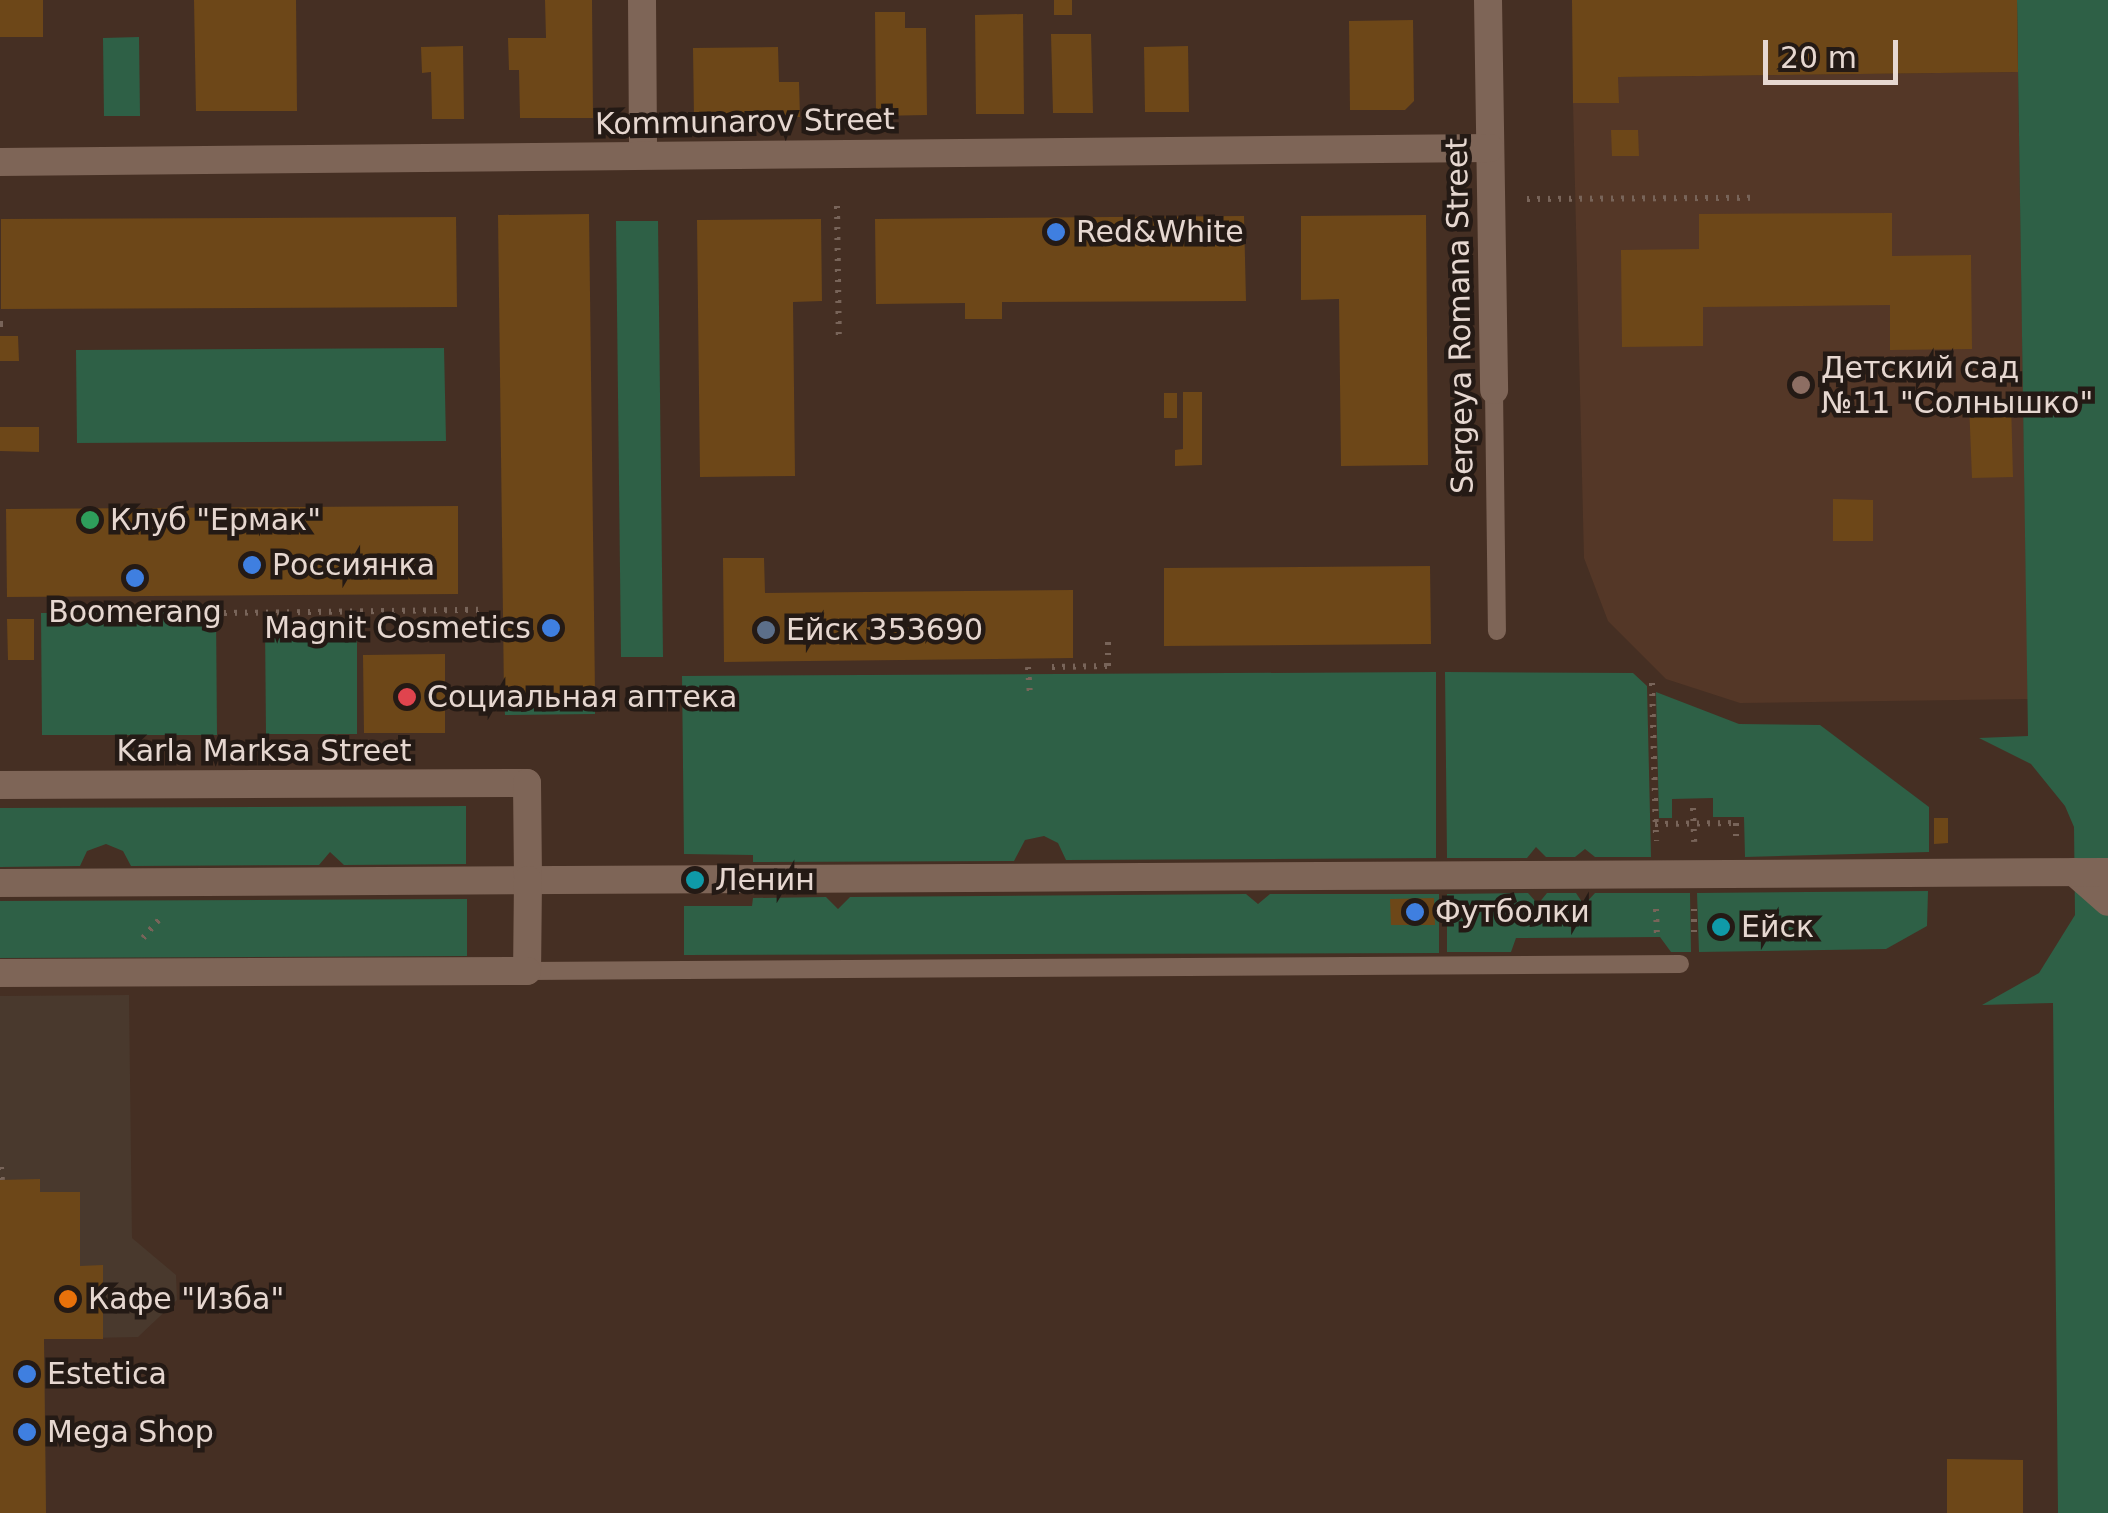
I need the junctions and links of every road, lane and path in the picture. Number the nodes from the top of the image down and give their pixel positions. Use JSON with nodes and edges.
{"nodes":[{"id":1,"x":642,"y":0,"type":"edge"},
{"id":2,"x":1488,"y":0,"type":"edge"},
{"id":3,"x":1490,"y":148,"type":"junction"},
{"id":4,"x":643,"y":155,"type":"junction"},
{"id":5,"x":0,"y":162,"type":"edge"},
{"id":6,"x":1756,"y":198,"type":"dead end"},
{"id":7,"x":1490,"y":200,"type":"junction"},
{"id":8,"x":837,"y":206,"type":"dead end"},
{"id":9,"x":0,"y":324,"type":"edge"},
{"id":10,"x":10,"y":324,"type":"dead end"},
{"id":11,"x":839,"y":340,"type":"dead end"},
{"id":12,"x":1494,"y":390,"type":"joint"},
{"id":13,"x":480,"y":610,"type":"dead end"},
{"id":14,"x":224,"y":613,"type":"dead end"},
{"id":15,"x":1497,"y":631,"type":"dead end"},
{"id":16,"x":1108,"y":637,"type":"dead end"},
{"id":17,"x":1028,"y":667,"type":"dead end"},
{"id":18,"x":1052,"y":667,"type":"dead end"},
{"id":19,"x":1652,"y":683,"type":"dead end"},
{"id":20,"x":1030,"y":694,"type":"dead end"},
{"id":21,"x":0,"y":785,"type":"edge"},
{"id":22,"x":1656,"y":824,"type":"junction"},
{"id":23,"x":2074,"y":872,"type":"junction"},
{"id":24,"x":2108,"y":872,"type":"edge"},
{"id":25,"x":1656,"y":874,"type":"junction"},
{"id":26,"x":1736,"y":874,"type":"junction"},
{"id":27,"x":528,"y":880,"type":"junction"},
{"id":28,"x":190,"y":882,"type":"junction"},
{"id":29,"x":0,"y":883,"type":"edge"},
{"id":30,"x":2108,"y":902,"type":"edge"},
{"id":31,"x":1656,"y":937,"type":"dead end"},
{"id":32,"x":1680,"y":964,"type":"dead end"},
{"id":33,"x":527,"y":971,"type":"junction"},
{"id":34,"x":113,"y":973,"type":"junction"},
{"id":35,"x":0,"y":974,"type":"edge"},
{"id":36,"x":1,"y":1167,"type":"edge"},
{"id":37,"x":2,"y":1180,"type":"edge"}],
"edges":[{"from":1,"to":4,"type":"street"},
{"from":2,"to":3,"type":"street","name":"Sergeya Romana Street"},
{"from":3,"to":4,"type":"street","name":"Kommunarov Street"},
{"from":3,"to":7,"type":"street","name":"Sergeya Romana Street"},
{"from":4,"to":5,"type":"street","name":"Kommunarov Street"},
{"from":6,"to":7,"type":"path"},
{"from":7,"to":12,"type":"street","name":"Sergeya Romana Street"},
{"from":8,"to":11,"type":"path"},
{"from":9,"to":10,"type":"path"},
{"from":12,"to":15,"type":"lane","name":"Sergeya Romana Street"},
{"from":13,"to":14,"type":"path"},
{"from":16,"to":18,"type":"path"},
{"from":17,"to":20,"type":"path"},
{"from":19,"to":22,"type":"path"},
{"from":21,"to":27,"type":"street","name":"Karla Marksa Street"},
{"from":22,"to":25,"type":"path"},
{"from":22,"to":26,"type":"path"},
{"from":23,"to":24,"type":"street"},
{"from":23,"to":26,"type":"street"},
{"from":23,"to":30,"type":"street"},
{"from":25,"to":26,"type":"street"},
{"from":25,"to":27,"type":"street"},
{"from":25,"to":31,"type":"path"},
{"from":27,"to":28,"type":"street"},
{"from":27,"to":33,"type":"street"},
{"from":28,"to":29,"type":"street"},
{"from":28,"to":34,"type":"path"},
{"from":32,"to":33,"type":"lane"},
{"from":33,"to":34,"type":"street"},
{"from":34,"to":35,"type":"street"},
{"from":36,"to":37,"type":"path"}]}
